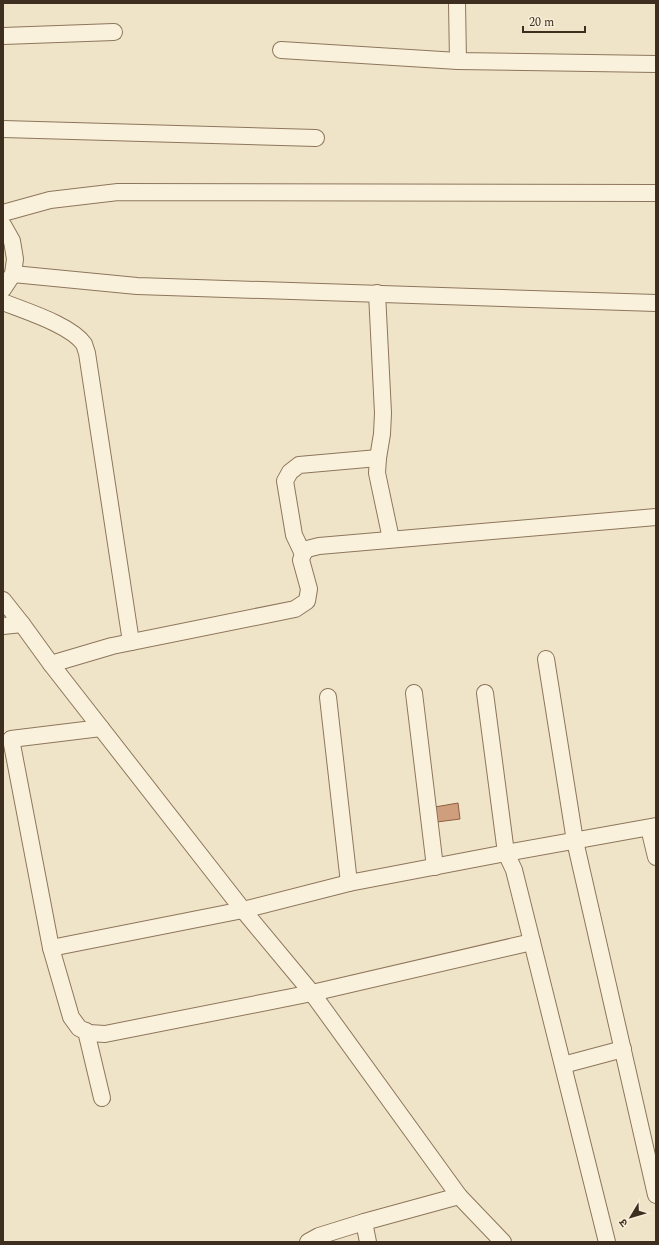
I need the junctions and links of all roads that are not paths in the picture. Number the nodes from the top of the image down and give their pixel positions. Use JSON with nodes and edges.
{"nodes":[{"id":1,"x":457,"y":3,"type":"edge"},
{"id":2,"x":114,"y":32,"type":"dead end"},
{"id":3,"x":3,"y":36,"type":"edge"},
{"id":4,"x":281,"y":50,"type":"dead end"},
{"id":5,"x":458,"y":60,"type":"junction"},
{"id":6,"x":656,"y":64,"type":"edge"},
{"id":7,"x":3,"y":129,"type":"edge"},
{"id":8,"x":316,"y":138,"type":"dead end"},
{"id":9,"x":656,"y":194,"type":"edge"},
{"id":10,"x":3,"y":213,"type":"edge"},
{"id":11,"x":3,"y":225,"type":"edge"},
{"id":12,"x":13,"y":274,"type":"junction"},
{"id":13,"x":3,"y":289,"type":"edge"},
{"id":14,"x":376,"y":293,"type":"junction"},
{"id":15,"x":3,"y":302,"type":"edge"},
{"id":16,"x":656,"y":303,"type":"edge"},
{"id":17,"x":378,"y":458,"type":"junction"},
{"id":18,"x":656,"y":517,"type":"edge"},
{"id":19,"x":391,"y":539,"type":"junction"},
{"id":20,"x":303,"y":554,"type":"junction"},
{"id":21,"x":3,"y":600,"type":"edge"},
{"id":22,"x":22,"y":624,"type":"junction"},
{"id":23,"x":3,"y":626,"type":"edge"},
{"id":24,"x":131,"y":642,"type":"junction"},
{"id":25,"x":546,"y":658,"type":"dead end"},
{"id":26,"x":51,"y":664,"type":"junction"},
{"id":27,"x":414,"y":693,"type":"dead end"},
{"id":28,"x":485,"y":693,"type":"dead end"},
{"id":29,"x":328,"y":697,"type":"dead end"},
{"id":30,"x":101,"y":728,"type":"junction"},
{"id":31,"x":7,"y":740,"type":"edge"},
{"id":32,"x":652,"y":827,"type":"edge"},
{"id":33,"x":575,"y":841,"type":"junction"},
{"id":34,"x":506,"y":853,"type":"junction"},
{"id":35,"x":656,"y":857,"type":"edge"},
{"id":36,"x":435,"y":867,"type":"junction"},
{"id":37,"x":349,"y":883,"type":"junction"},
{"id":38,"x":243,"y":910,"type":"junction"},
{"id":39,"x":532,"y":942,"type":"junction"},
{"id":40,"x":51,"y":948,"type":"junction"},
{"id":41,"x":312,"y":993,"type":"junction"},
{"id":42,"x":86,"y":1031,"type":"junction"},
{"id":43,"x":623,"y":1049,"type":"junction"},
{"id":44,"x":563,"y":1065,"type":"junction"},
{"id":45,"x":102,"y":1098,"type":"dead end"},
{"id":46,"x":656,"y":1195,"type":"edge"},
{"id":47,"x":459,"y":1196,"type":"junction"},
{"id":48,"x":364,"y":1222,"type":"junction"},
{"id":49,"x":308,"y":1242,"type":"edge"},
{"id":50,"x":368,"y":1242,"type":"edge"},
{"id":51,"x":503,"y":1242,"type":"edge"},
{"id":52,"x":607,"y":1242,"type":"edge"}],
"edges":[{"from":1,"to":5,"type":"street"},
{"from":2,"to":3,"type":"street"},
{"from":4,"to":5,"type":"street"},
{"from":5,"to":6,"type":"street"},
{"from":7,"to":8,"type":"street"},
{"from":9,"to":10,"type":"street"},
{"from":11,"to":12,"type":"street"},
{"from":12,"to":13,"type":"street"},
{"from":12,"to":14,"type":"street"},
{"from":14,"to":16,"type":"street"},
{"from":14,"to":17,"type":"street"},
{"from":15,"to":24,"type":"street"},
{"from":17,"to":19,"type":"street"},
{"from":17,"to":20,"type":"street"},
{"from":18,"to":19,"type":"street"},
{"from":19,"to":20,"type":"street"},
{"from":20,"to":24,"type":"street"},
{"from":21,"to":22,"type":"street"},
{"from":22,"to":23,"type":"street"},
{"from":22,"to":26,"type":"street"},
{"from":24,"to":26,"type":"street"},
{"from":25,"to":33,"type":"street"},
{"from":26,"to":30,"type":"street"},
{"from":27,"to":36,"type":"street"},
{"from":28,"to":34,"type":"street"},
{"from":29,"to":37,"type":"street"},
{"from":30,"to":31,"type":"street"},
{"from":30,"to":38,"type":"street"},
{"from":31,"to":40,"type":"street"},
{"from":32,"to":33,"type":"street"},
{"from":32,"to":35,"type":"street"},
{"from":33,"to":34,"type":"street"},
{"from":33,"to":43,"type":"street"},
{"from":34,"to":36,"type":"street"},
{"from":34,"to":39,"type":"street"},
{"from":36,"to":37,"type":"street"},
{"from":37,"to":38,"type":"street"},
{"from":38,"to":40,"type":"street"},
{"from":38,"to":41,"type":"street"},
{"from":39,"to":41,"type":"street"},
{"from":39,"to":44,"type":"street"},
{"from":40,"to":42,"type":"street"},
{"from":41,"to":42,"type":"street"},
{"from":41,"to":47,"type":"street"},
{"from":42,"to":45,"type":"street"},
{"from":43,"to":44,"type":"street"},
{"from":43,"to":46,"type":"street"},
{"from":44,"to":52,"type":"street"},
{"from":47,"to":48,"type":"street"},
{"from":47,"to":51,"type":"street"},
{"from":48,"to":49,"type":"street"},
{"from":48,"to":50,"type":"street"}]}
